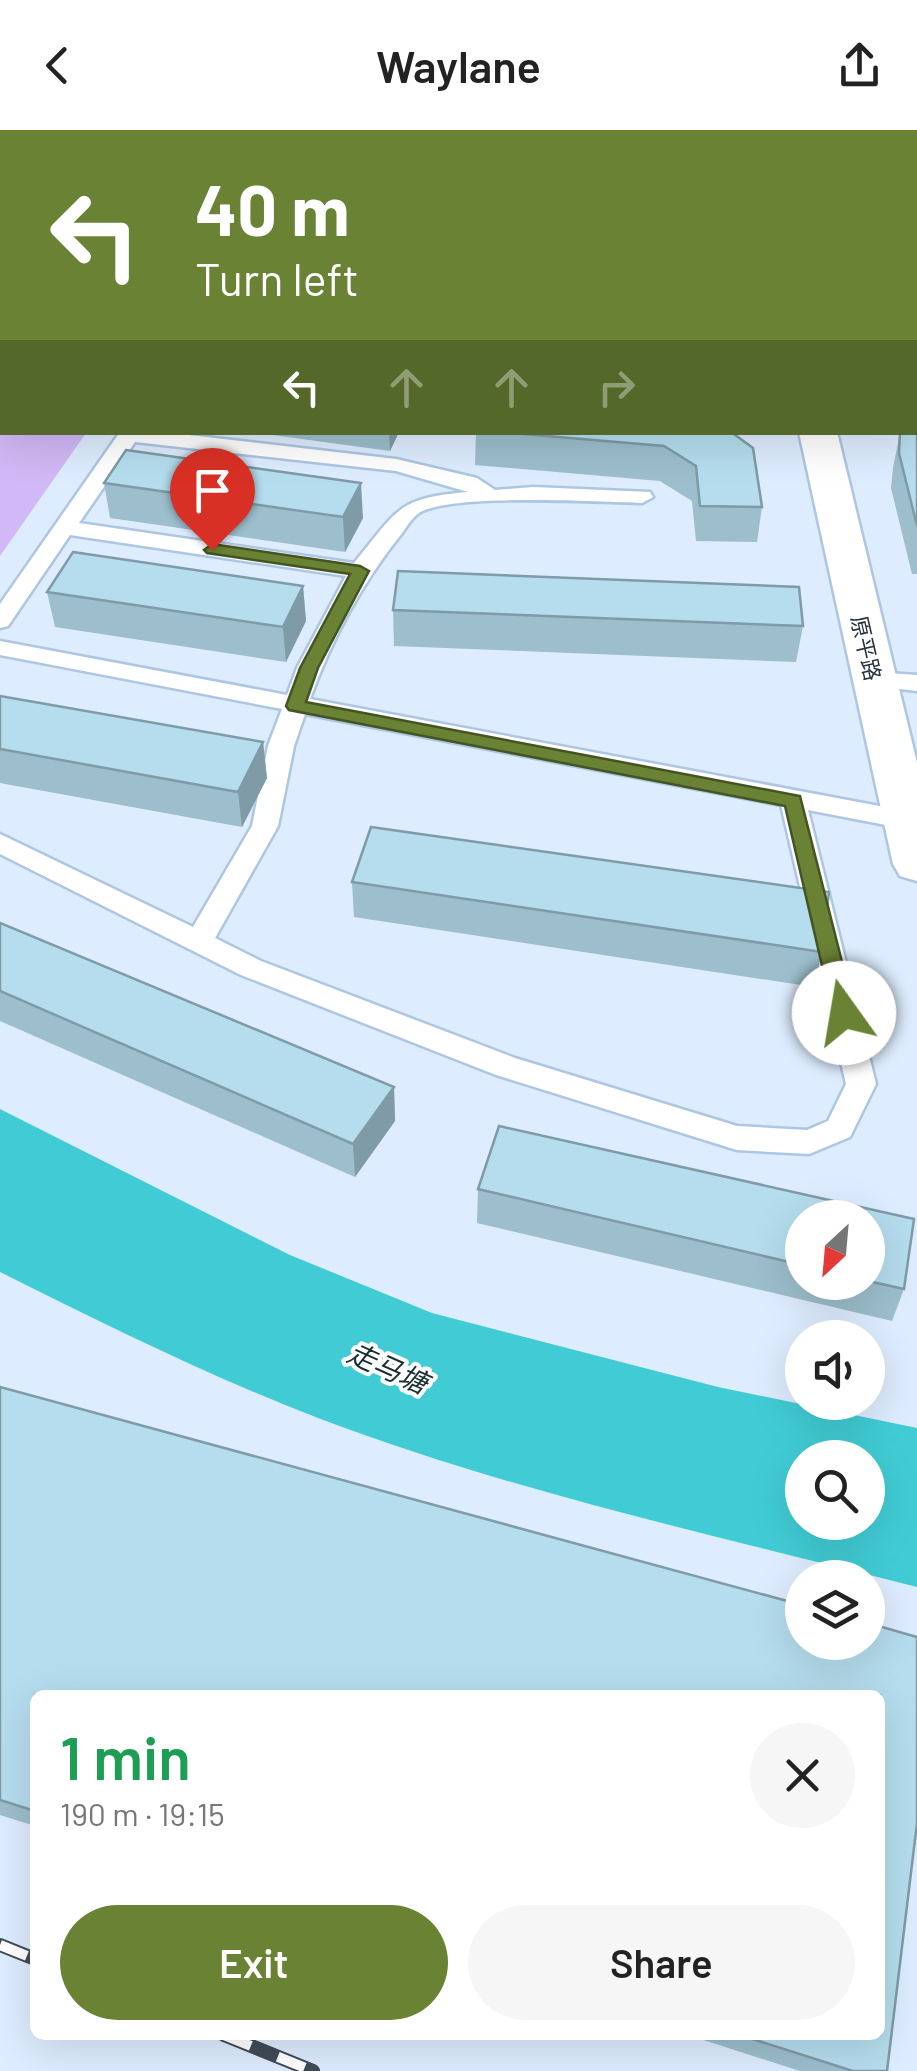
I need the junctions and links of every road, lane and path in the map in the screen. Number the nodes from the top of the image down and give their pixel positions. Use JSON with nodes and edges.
{"nodes":[{"id":1,"x":129,"y":435,"type":"edge"},
{"id":2,"x":139,"y":435,"type":"edge"},
{"id":3,"x":819,"y":435,"type":"edge"},
{"id":4,"x":490,"y":496,"type":"junction"},
{"id":5,"x":642,"y":498,"type":"dead end"},
{"id":6,"x":65,"y":528,"type":"junction"},
{"id":7,"x":360,"y":571,"type":"junction"},
{"id":8,"x":0,"y":620,"type":"edge"},
{"id":9,"x":0,"y":648,"type":"edge"},
{"id":10,"x":896,"y":682,"type":"edge"},
{"id":11,"x":295,"y":706,"type":"junction"},
{"id":12,"x":793,"y":801,"type":"junction"},
{"id":13,"x":912,"y":821,"type":"edge"},
{"id":14,"x":0,"y":843,"type":"edge"},
{"id":15,"x":917,"y":864,"type":"edge"},
{"id":16,"x":199,"y":941,"type":"junction"}],
"edges":[{"from":1,"to":6,"type":"lane"},
{"from":2,"to":4,"type":"lane"},
{"from":3,"to":10,"type":"street","name":"原平路"},
{"from":4,"to":5,"type":"lane"},
{"from":4,"to":7,"type":"lane"},
{"from":6,"to":7,"type":"lane"},
{"from":6,"to":8,"type":"lane"},
{"from":7,"to":11,"type":"lane"},
{"from":9,"to":11,"type":"lane"},
{"from":10,"to":13,"type":"street","name":"原平路"},
{"from":11,"to":12,"type":"lane"},
{"from":11,"to":16,"type":"lane"},
{"from":12,"to":13,"type":"lane"},
{"from":12,"to":16,"type":"lane"},
{"from":13,"to":15,"type":"street","name":"原平路"},
{"from":14,"to":16,"type":"lane"}]}
